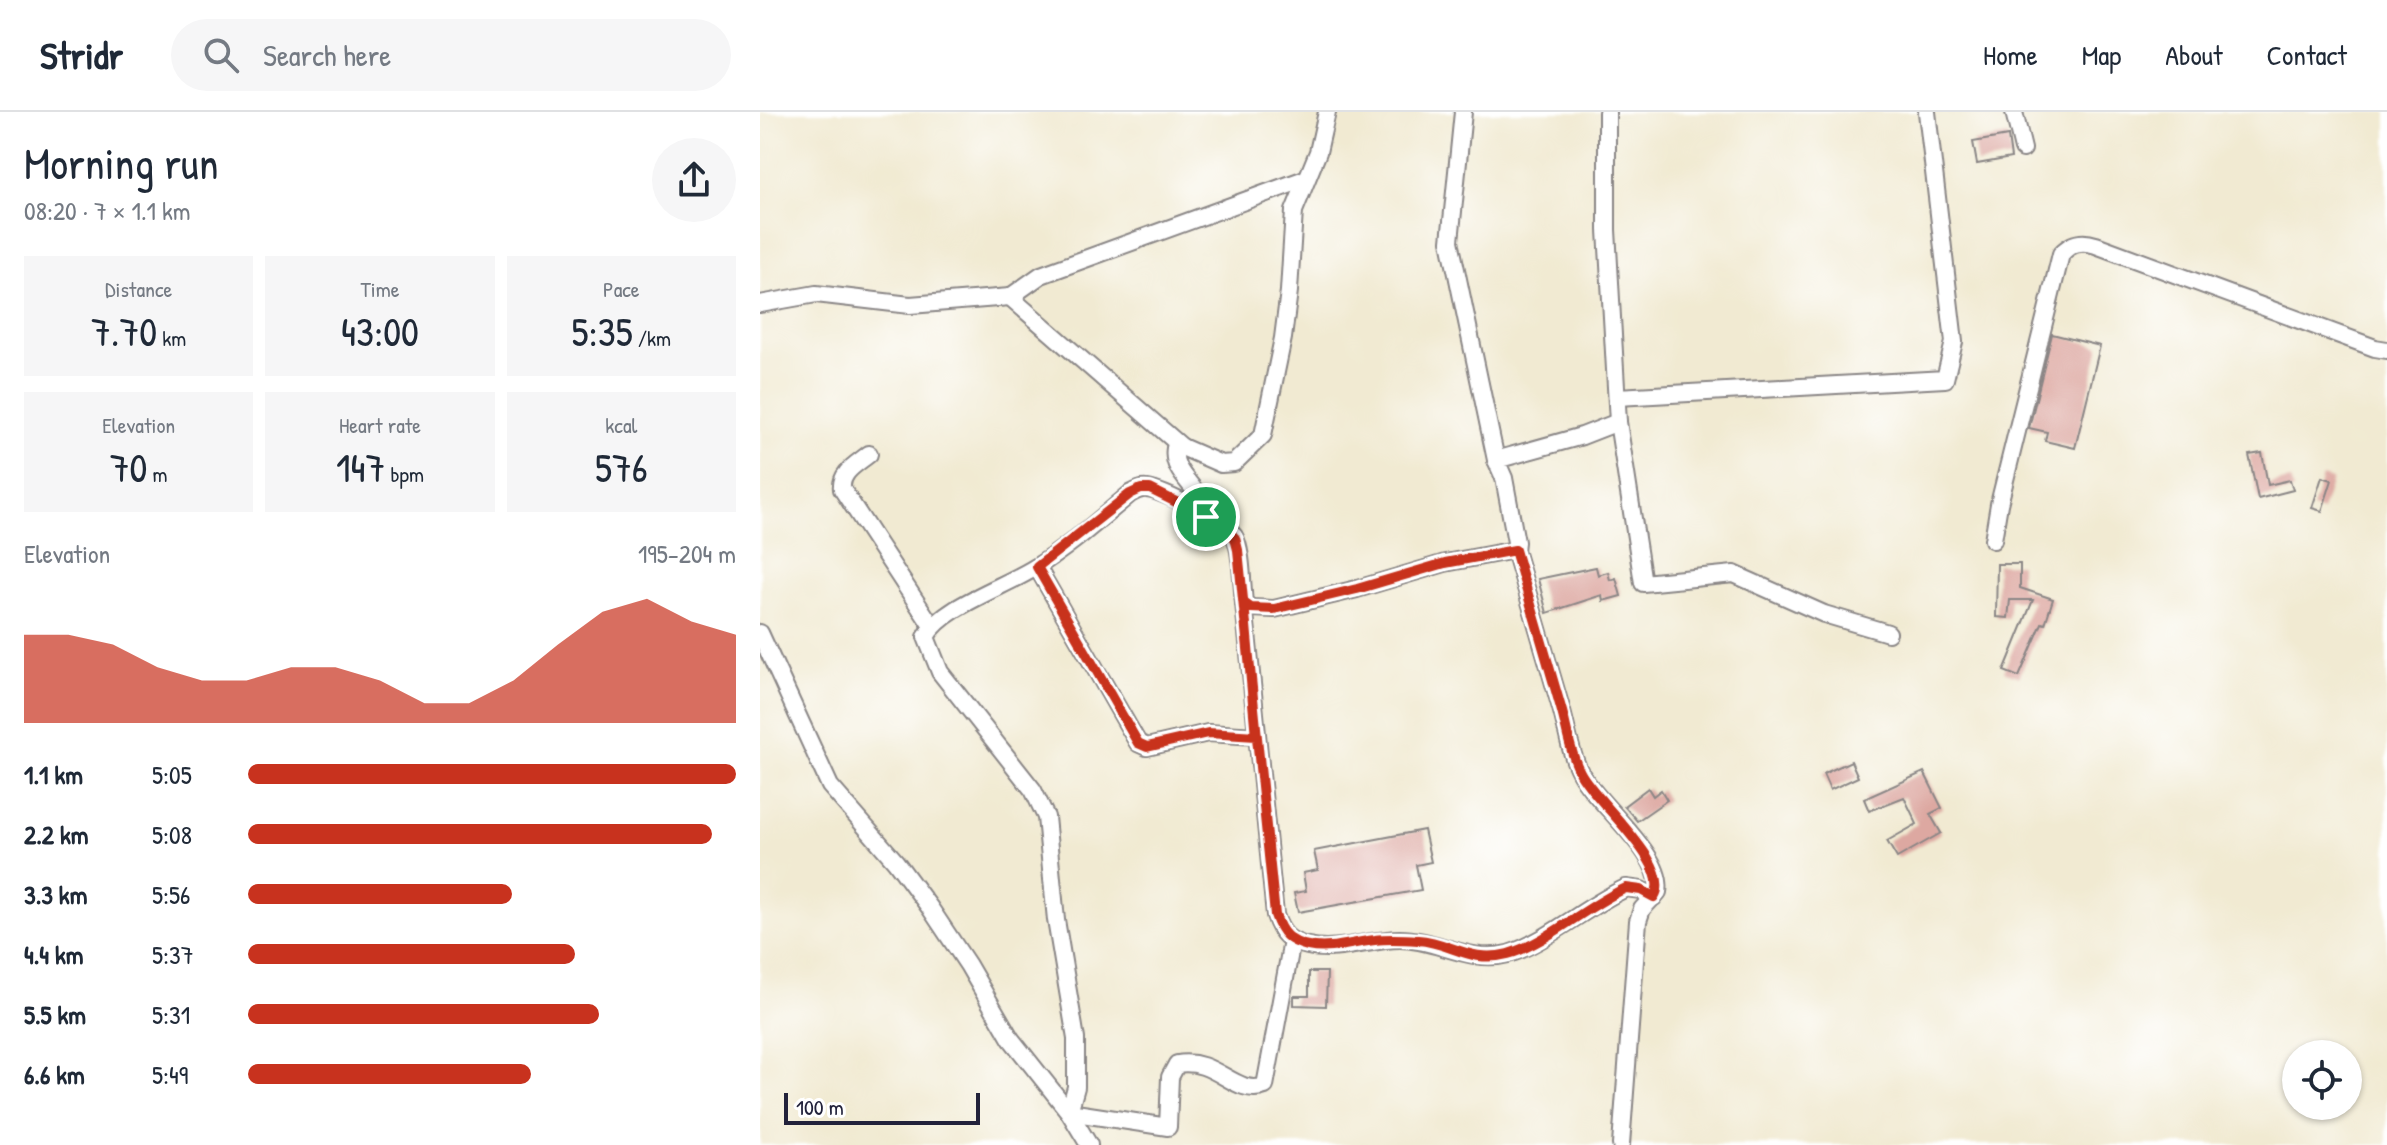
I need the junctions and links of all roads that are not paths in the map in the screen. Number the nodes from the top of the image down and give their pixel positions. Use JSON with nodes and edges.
{"nodes":[{"id":1,"x":1327,"y":112,"type":"edge"},
{"id":2,"x":1463,"y":112,"type":"edge"},
{"id":3,"x":1607,"y":112,"type":"edge"},
{"id":4,"x":1927,"y":112,"type":"edge"},
{"id":5,"x":2014,"y":112,"type":"edge"},
{"id":6,"x":2023,"y":149,"type":"dead end"},
{"id":7,"x":1305,"y":179,"type":"junction"},
{"id":8,"x":1010,"y":297,"type":"junction"},
{"id":9,"x":760,"y":304,"type":"edge"},
{"id":10,"x":2387,"y":350,"type":"edge"},
{"id":11,"x":1617,"y":397,"type":"junction"},
{"id":12,"x":1618,"y":422,"type":"junction"},
{"id":13,"x":1182,"y":447,"type":"junction"},
{"id":14,"x":869,"y":454,"type":"dead end"},
{"id":15,"x":1496,"y":460,"type":"junction"},
{"id":16,"x":1206,"y":517,"type":"junction"},
{"id":17,"x":1993,"y":540,"type":"dead end"},
{"id":18,"x":1515,"y":550,"type":"junction"},
{"id":19,"x":1037,"y":567,"type":"junction"},
{"id":20,"x":1244,"y":603,"type":"junction"},
{"id":21,"x":932,"y":626,"type":"junction"},
{"id":22,"x":760,"y":633,"type":"edge"},
{"id":23,"x":1888,"y":633,"type":"dead end"},
{"id":24,"x":1256,"y":736,"type":"junction"},
{"id":25,"x":1654,"y":897,"type":"junction"},
{"id":26,"x":1292,"y":941,"type":"junction"},
{"id":27,"x":1069,"y":1112,"type":"junction"},
{"id":28,"x":1089,"y":1145,"type":"edge"},
{"id":29,"x":1621,"y":1145,"type":"edge"}],
"edges":[{"from":1,"to":7,"type":"street"},
{"from":2,"to":15,"type":"street"},
{"from":3,"to":11,"type":"street"},
{"from":4,"to":11,"type":"street"},
{"from":5,"to":6,"type":"street"},
{"from":7,"to":8,"type":"street"},
{"from":7,"to":13,"type":"street"},
{"from":8,"to":9,"type":"street"},
{"from":8,"to":13,"type":"street"},
{"from":10,"to":17,"type":"street"},
{"from":11,"to":12,"type":"street"},
{"from":12,"to":15,"type":"street"},
{"from":12,"to":23,"type":"street"},
{"from":13,"to":16,"type":"street"},
{"from":14,"to":21,"type":"street"},
{"from":15,"to":18,"type":"street"},
{"from":16,"to":19,"type":"street"},
{"from":16,"to":20,"type":"street"},
{"from":18,"to":20,"type":"street"},
{"from":18,"to":25,"type":"street"},
{"from":19,"to":21,"type":"street"},
{"from":19,"to":24,"type":"street"},
{"from":20,"to":24,"type":"street"},
{"from":21,"to":27,"type":"street"},
{"from":22,"to":27,"type":"street"},
{"from":24,"to":26,"type":"street"},
{"from":25,"to":26,"type":"street"},
{"from":25,"to":29,"type":"street"},
{"from":26,"to":27,"type":"street"},
{"from":27,"to":28,"type":"street"}]}
